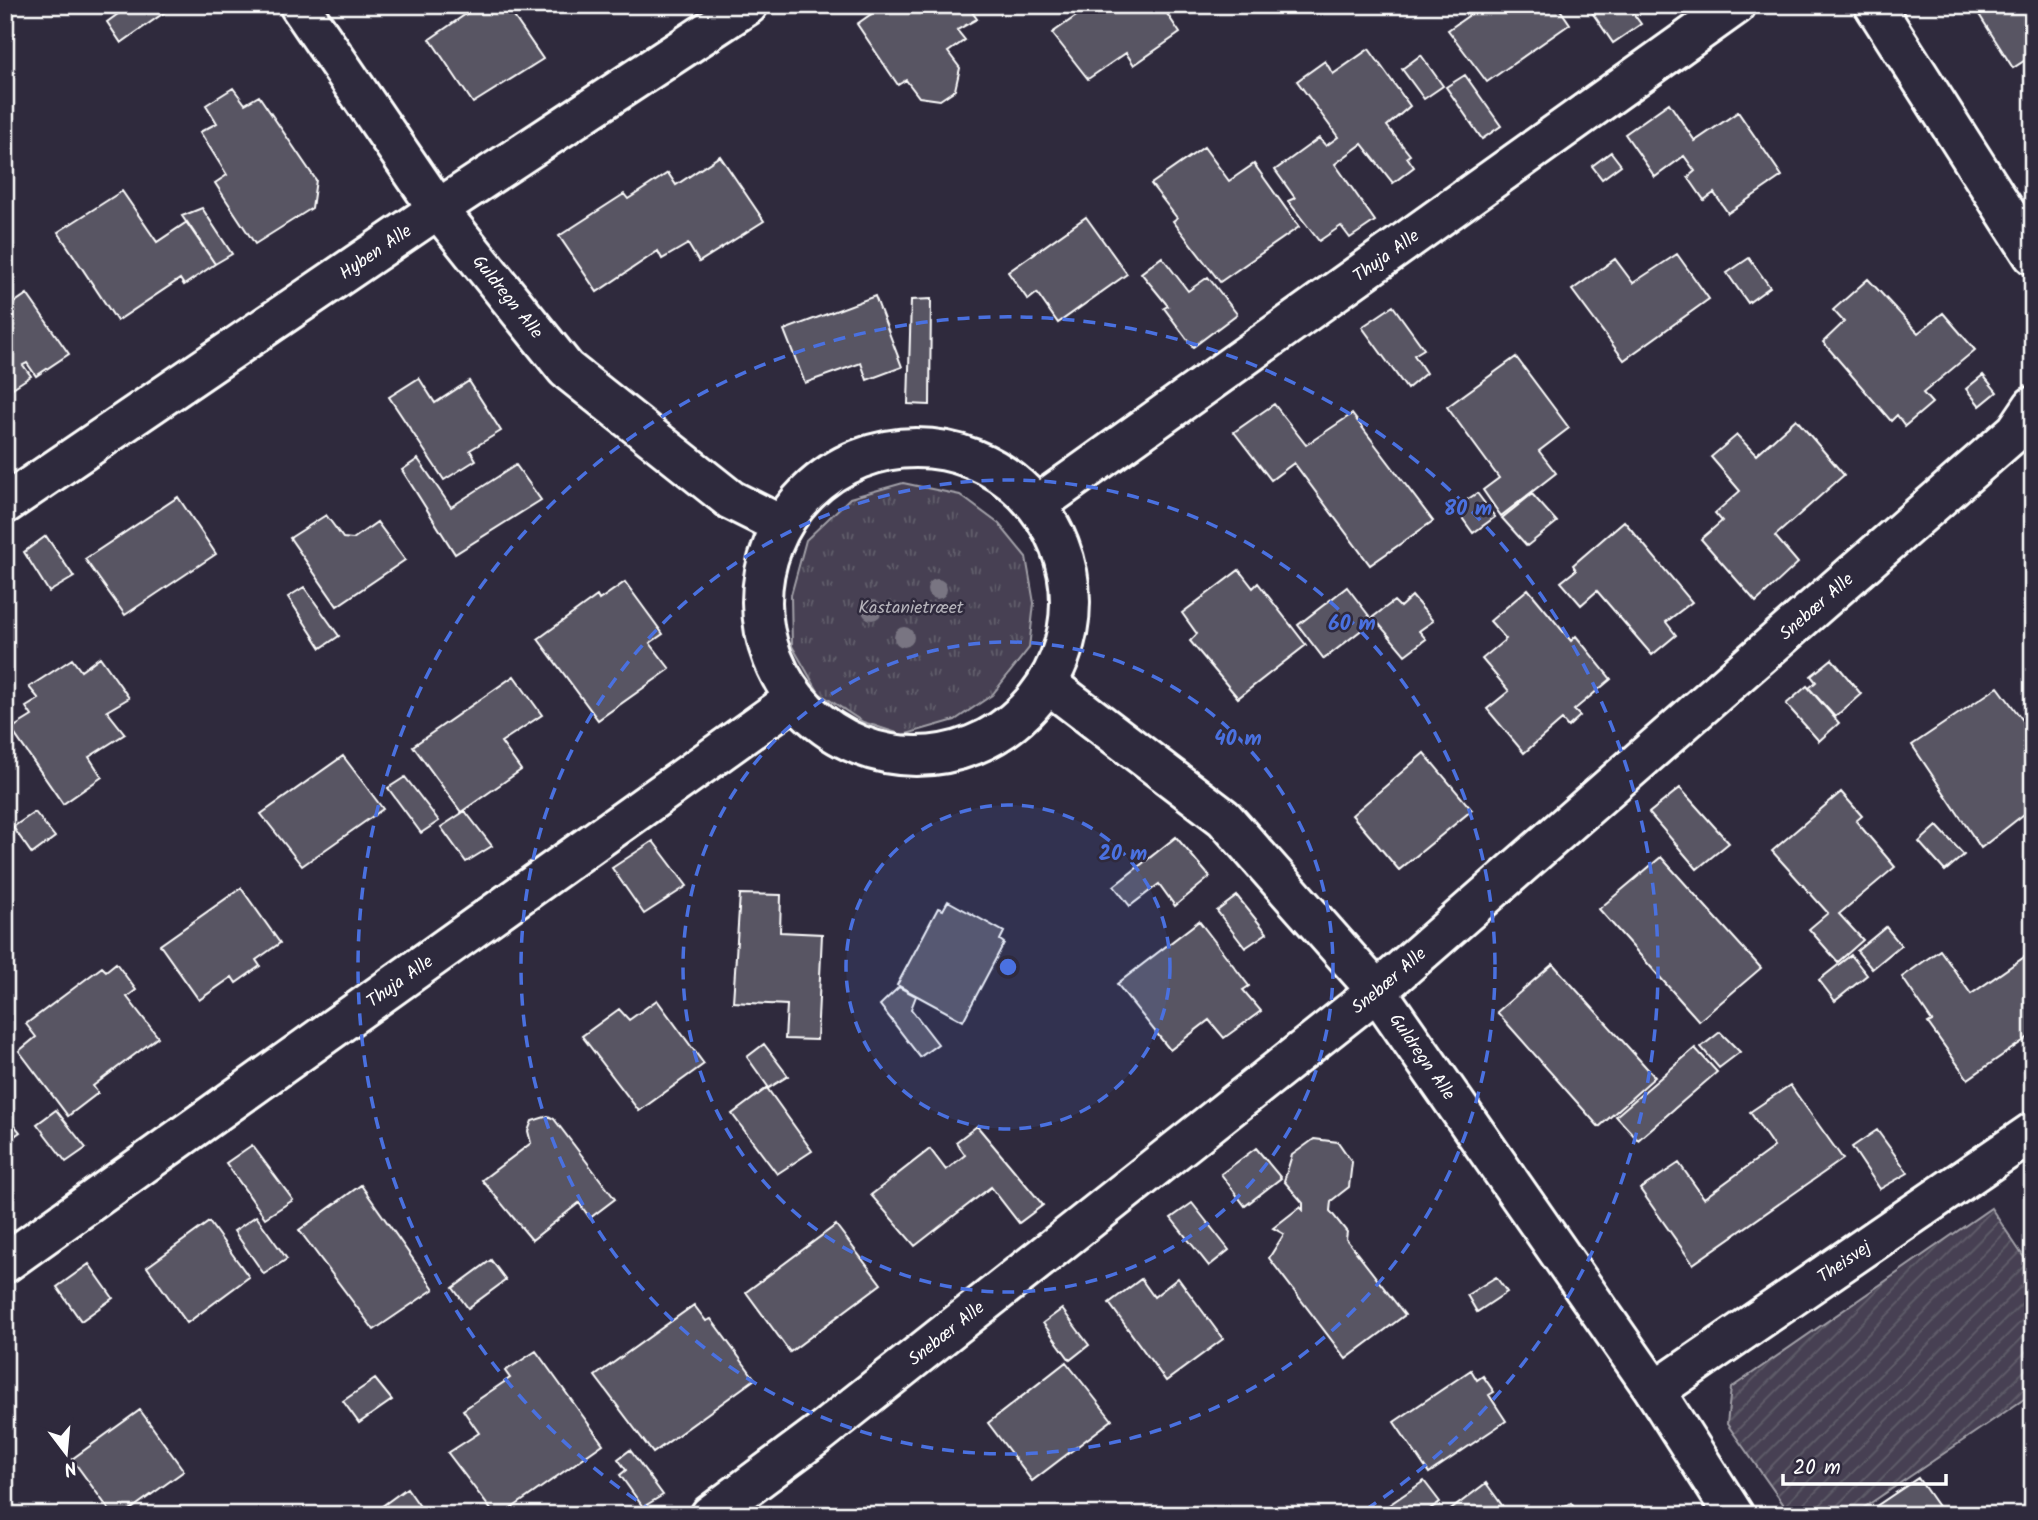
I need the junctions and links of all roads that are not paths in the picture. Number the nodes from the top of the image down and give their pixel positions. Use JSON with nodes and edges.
{"nodes":[{"id":1,"x":299,"y":5,"type":"edge"},
{"id":2,"x":748,"y":5,"type":"edge"},
{"id":3,"x":1736,"y":5,"type":"edge"},
{"id":4,"x":1874,"y":5,"type":"edge"},
{"id":5,"x":438,"y":209,"type":"junction"},
{"id":6,"x":2033,"y":254,"type":"edge"},
{"id":7,"x":2033,"y":406,"type":"edge"},
{"id":8,"x":5,"y":504,"type":"edge"},
{"id":9,"x":1037,"y":505,"type":"junction"},
{"id":10,"x":779,"y":524,"type":"junction"},
{"id":11,"x":1048,"y":684,"type":"junction"},
{"id":12,"x":794,"y":699,"type":"junction"},
{"id":13,"x":1377,"y":991,"type":"junction"},
{"id":14,"x":2033,"y":1132,"type":"edge"},
{"id":15,"x":5,"y":1263,"type":"edge"},
{"id":16,"x":1655,"y":1391,"type":"junction"},
{"id":17,"x":710,"y":1515,"type":"edge"},
{"id":18,"x":1734,"y":1515,"type":"edge"}],
"edges":[{"from":1,"to":5,"type":"street","name":"Guldregn Alle"},
{"from":2,"to":5,"type":"street","name":"Hyben Alle"},
{"from":3,"to":9,"type":"street","name":"Thuja Alle"},
{"from":4,"to":6,"type":"street"},
{"from":5,"to":8,"type":"street","name":"Hyben Alle"},
{"from":5,"to":10,"type":"street","name":"Guldregn Alle"},
{"from":7,"to":13,"type":"street","name":"Snebær Alle"},
{"from":9,"to":10,"type":"street"},
{"from":9,"to":11,"type":"street"},
{"from":10,"to":12,"type":"street"},
{"from":11,"to":12,"type":"street"},
{"from":11,"to":13,"type":"street","name":"Guldregn Alle"},
{"from":12,"to":15,"type":"street","name":"Thuja Alle"},
{"from":13,"to":16,"type":"street","name":"Guldregn Alle"},
{"from":13,"to":17,"type":"street","name":"Snebær Alle"},
{"from":14,"to":16,"type":"street","name":"Theisvej"},
{"from":16,"to":18,"type":"street","name":"Guldregn Alle"}]}
